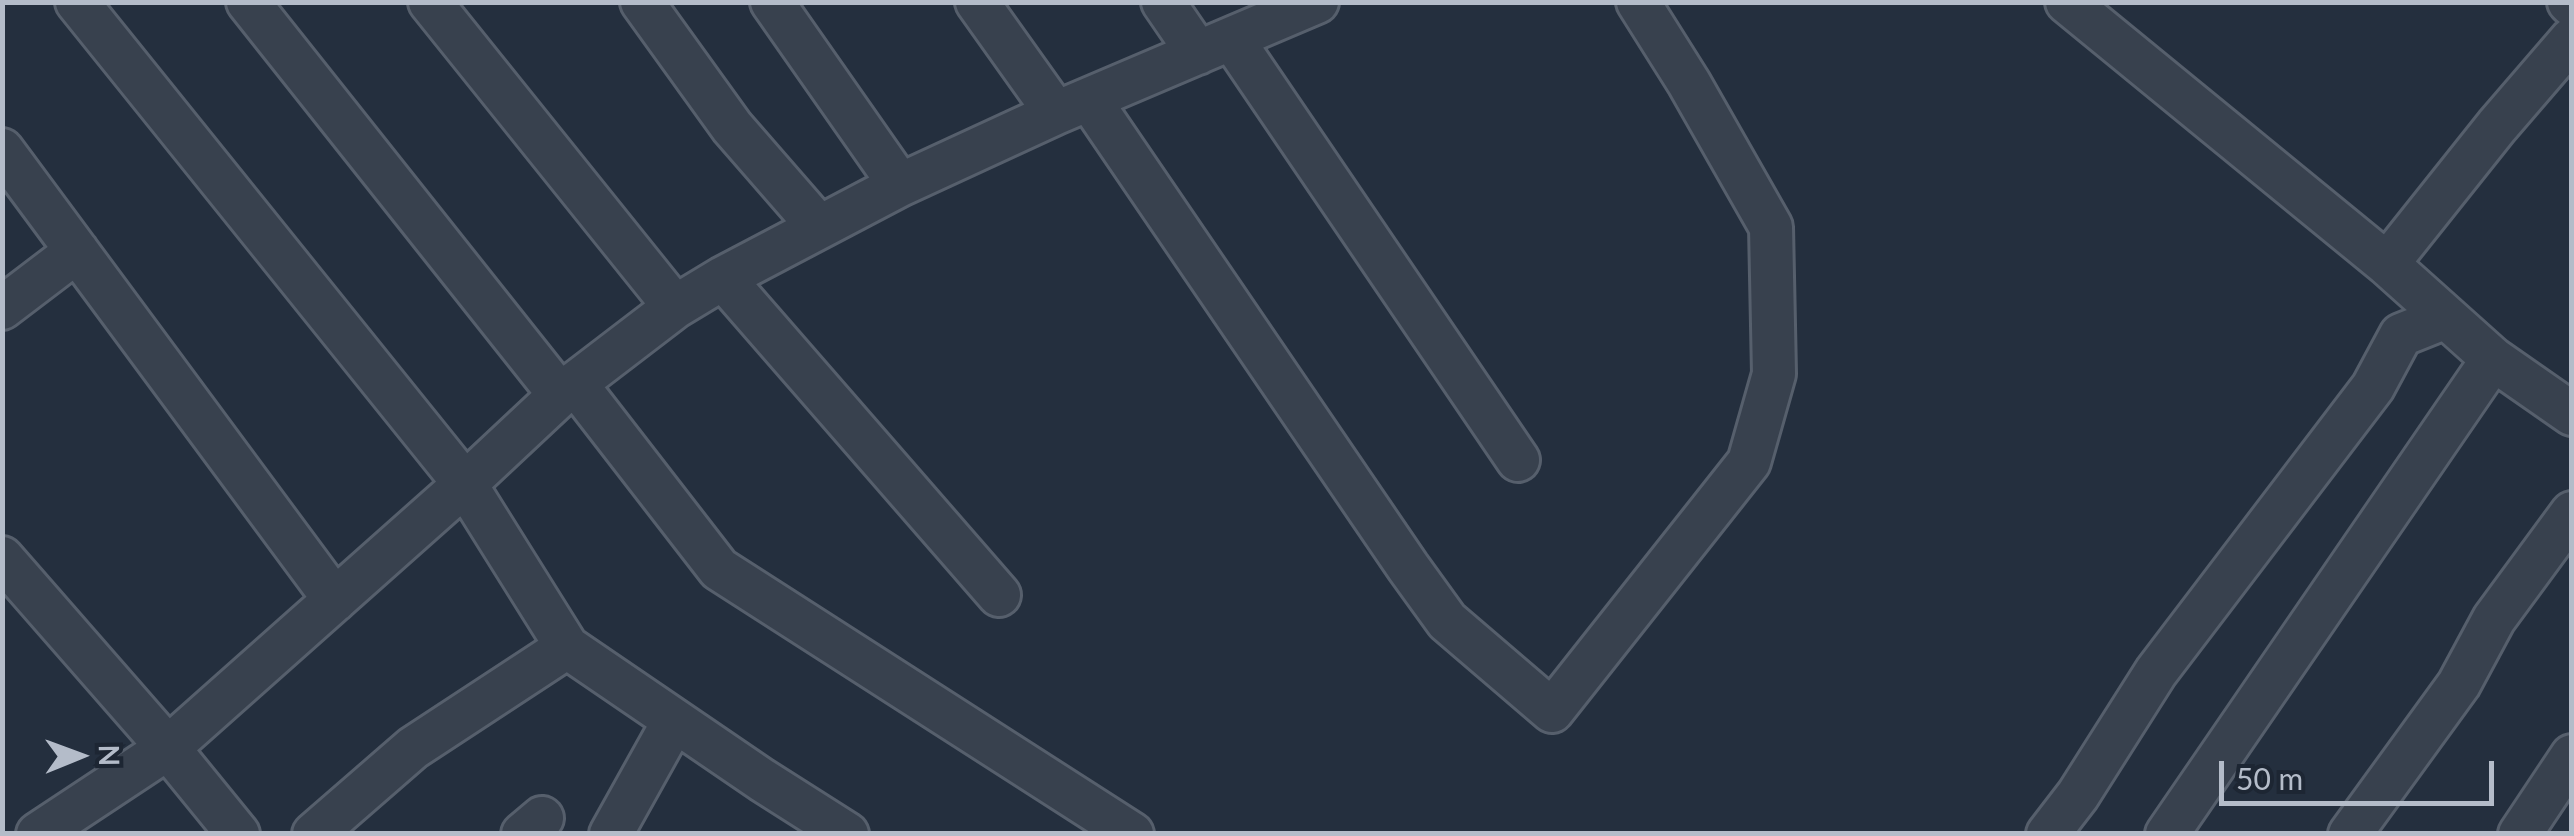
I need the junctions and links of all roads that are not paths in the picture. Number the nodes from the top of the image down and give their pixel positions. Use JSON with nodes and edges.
{"nodes":[{"id":1,"x":77,"y":2,"type":"edge"},
{"id":2,"x":248,"y":2,"type":"edge"},
{"id":3,"x":430,"y":2,"type":"edge"},
{"id":4,"x":642,"y":2,"type":"edge"},
{"id":5,"x":772,"y":2,"type":"edge"},
{"id":6,"x":978,"y":2,"type":"edge"},
{"id":7,"x":1163,"y":2,"type":"edge"},
{"id":8,"x":1317,"y":2,"type":"edge"},
{"id":9,"x":1638,"y":2,"type":"edge"},
{"id":10,"x":2067,"y":2,"type":"edge"},
{"id":11,"x":2572,"y":40,"type":"edge"},
{"id":12,"x":1215,"y":46,"type":"junction"},
{"id":13,"x":1072,"y":106,"type":"junction"},
{"id":14,"x":2,"y":150,"type":"edge"},
{"id":15,"x":900,"y":185,"type":"junction"},
{"id":16,"x":819,"y":228,"type":"junction"},
{"id":17,"x":77,"y":251,"type":"junction"},
{"id":18,"x":2387,"y":264,"type":"junction"},
{"id":19,"x":723,"y":278,"type":"junction"},
{"id":20,"x":675,"y":306,"type":"junction"},
{"id":21,"x":2,"y":308,"type":"edge"},
{"id":22,"x":2446,"y":317,"type":"junction"},
{"id":23,"x":2493,"y":359,"type":"junction"},
{"id":24,"x":568,"y":389,"type":"junction"},
{"id":25,"x":2572,"y":414,"type":"edge"},
{"id":26,"x":1518,"y":460,"type":"dead end"},
{"id":27,"x":465,"y":484,"type":"junction"},
{"id":28,"x":2572,"y":512,"type":"edge"},
{"id":29,"x":2,"y":558,"type":"edge"},
{"id":30,"x":999,"y":594,"type":"dead end"},
{"id":31,"x":335,"y":600,"type":"junction"},
{"id":32,"x":566,"y":648,"type":"junction"},
{"id":33,"x":674,"y":720,"type":"junction"},
{"id":34,"x":168,"y":748,"type":"junction"},
{"id":35,"x":2572,"y":756,"type":"edge"},
{"id":36,"x":38,"y":834,"type":"edge"},
{"id":37,"x":238,"y":834,"type":"edge"},
{"id":38,"x":314,"y":834,"type":"edge"},
{"id":39,"x":611,"y":834,"type":"edge"},
{"id":40,"x":847,"y":834,"type":"edge"},
{"id":41,"x":1132,"y":834,"type":"edge"},
{"id":42,"x":2048,"y":834,"type":"edge"},
{"id":43,"x":2166,"y":834,"type":"edge"},
{"id":44,"x":2350,"y":834,"type":"edge"},
{"id":45,"x":2520,"y":834,"type":"edge"}],
"edges":[{"from":1,"to":27,"type":"street"},
{"from":2,"to":24,"type":"street"},
{"from":3,"to":20,"type":"street"},
{"from":4,"to":16,"type":"street"},
{"from":5,"to":15,"type":"street"},
{"from":6,"to":13,"type":"street"},
{"from":7,"to":12,"type":"street"},
{"from":8,"to":12,"type":"street"},
{"from":9,"to":13,"type":"street"},
{"from":10,"to":18,"type":"street"},
{"from":11,"to":18,"type":"street"},
{"from":12,"to":13,"type":"street"},
{"from":12,"to":26,"type":"street"},
{"from":13,"to":15,"type":"street"},
{"from":14,"to":17,"type":"street"},
{"from":15,"to":16,"type":"street"},
{"from":16,"to":19,"type":"street"},
{"from":17,"to":21,"type":"street"},
{"from":17,"to":31,"type":"street"},
{"from":18,"to":22,"type":"street"},
{"from":19,"to":20,"type":"street"},
{"from":19,"to":30,"type":"street"},
{"from":20,"to":24,"type":"street"},
{"from":22,"to":23,"type":"street"},
{"from":22,"to":42,"type":"street"},
{"from":23,"to":25,"type":"street"},
{"from":23,"to":43,"type":"street"},
{"from":24,"to":27,"type":"street"},
{"from":24,"to":41,"type":"street"},
{"from":27,"to":31,"type":"street"},
{"from":27,"to":32,"type":"street"},
{"from":28,"to":44,"type":"street"},
{"from":29,"to":34,"type":"street"},
{"from":31,"to":34,"type":"street"},
{"from":32,"to":33,"type":"street"},
{"from":32,"to":38,"type":"street"},
{"from":33,"to":39,"type":"street"},
{"from":33,"to":40,"type":"street"},
{"from":34,"to":36,"type":"street"},
{"from":34,"to":37,"type":"street"},
{"from":35,"to":45,"type":"street"}]}
